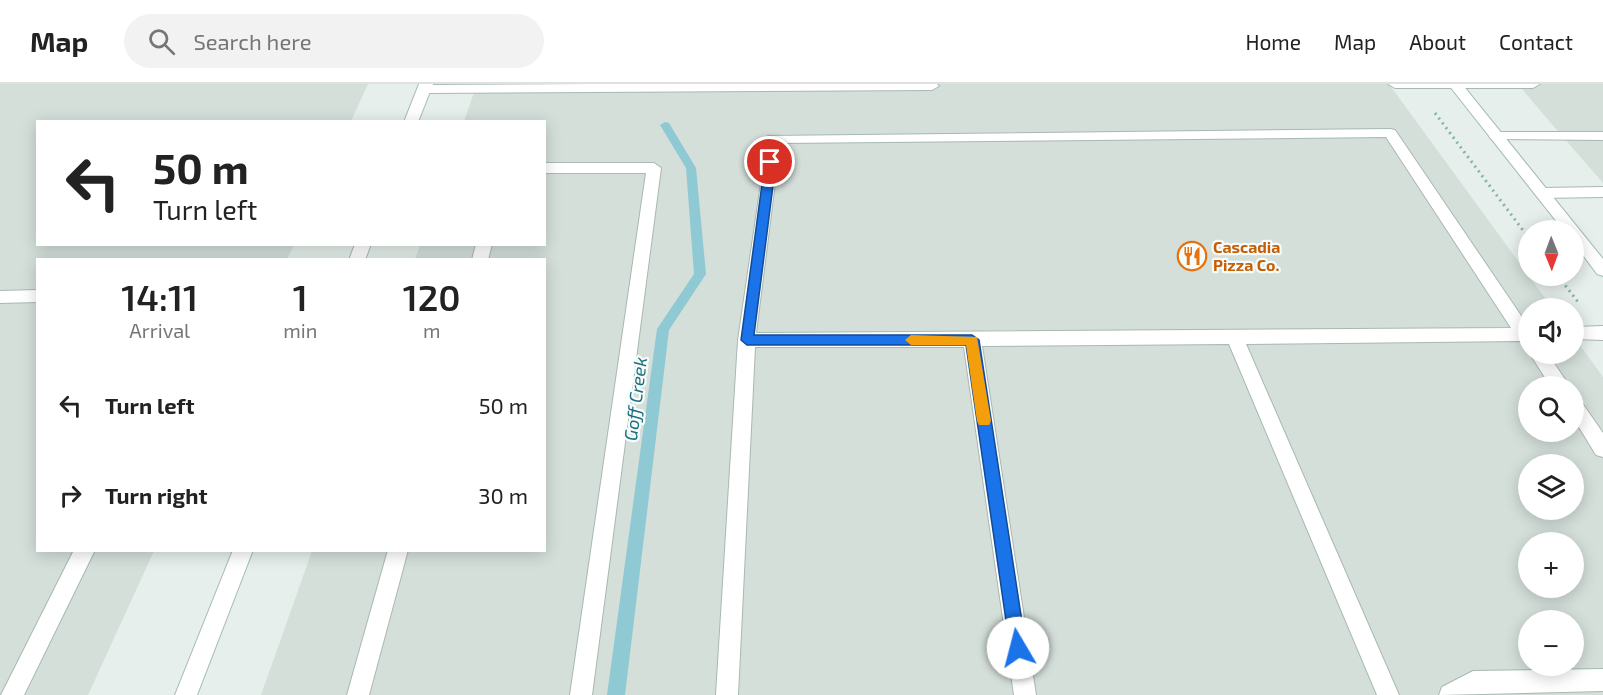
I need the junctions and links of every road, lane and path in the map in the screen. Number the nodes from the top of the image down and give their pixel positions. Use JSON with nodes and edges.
{"nodes":[{"id":1,"x":1395,"y":84,"type":"edge"},
{"id":2,"x":1414,"y":84,"type":"edge"},
{"id":3,"x":1533,"y":84,"type":"edge"},
{"id":4,"x":1456,"y":85,"type":"edge"},
{"id":5,"x":425,"y":86,"type":"edge"},
{"id":6,"x":932,"y":86,"type":"dead end"},
{"id":7,"x":412,"y":120,"type":"edge"},
{"id":8,"x":1496,"y":136,"type":"junction"},
{"id":9,"x":1603,"y":136,"type":"edge"},
{"id":10,"x":546,"y":168,"type":"edge"},
{"id":11,"x":1603,"y":192,"type":"edge"},
{"id":12,"x":1541,"y":193,"type":"junction"},
{"id":13,"x":1563,"y":220,"type":"edge"},
{"id":14,"x":1518,"y":224,"type":"edge"},
{"id":15,"x":1584,"y":246,"type":"edge"},
{"id":16,"x":1603,"y":270,"type":"edge"},
{"id":17,"x":36,"y":296,"type":"edge"},
{"id":18,"x":0,"y":297,"type":"edge"},
{"id":19,"x":1518,"y":323,"type":"edge"},
{"id":20,"x":1584,"y":333,"type":"edge"},
{"id":21,"x":1603,"y":333,"type":"edge"},
{"id":22,"x":1518,"y":336,"type":"edge"},
{"id":23,"x":1235,"y":338,"type":"junction"},
{"id":24,"x":747,"y":340,"type":"junction"},
{"id":25,"x":972,"y":340,"type":"junction"},
{"id":26,"x":1584,"y":420,"type":"edge"},
{"id":27,"x":1603,"y":449,"type":"edge"},
{"id":28,"x":85,"y":552,"type":"edge"},
{"id":29,"x":242,"y":552,"type":"edge"},
{"id":30,"x":397,"y":552,"type":"edge"},
{"id":31,"x":1603,"y":680,"type":"edge"},
{"id":32,"x":12,"y":695,"type":"edge"},
{"id":33,"x":186,"y":695,"type":"edge"},
{"id":34,"x":357,"y":695,"type":"edge"},
{"id":35,"x":581,"y":695,"type":"edge"},
{"id":36,"x":727,"y":695,"type":"edge"},
{"id":37,"x":1025,"y":695,"type":"edge"},
{"id":38,"x":1388,"y":695,"type":"edge"},
{"id":39,"x":1450,"y":695,"type":"edge"}],
"edges":[{"from":1,"to":2,"type":"street"},
{"from":2,"to":4,"type":"street"},
{"from":2,"to":14,"type":"path"},
{"from":3,"to":4,"type":"street"},
{"from":4,"to":8,"type":"street"},
{"from":5,"to":6,"type":"street"},
{"from":5,"to":7,"type":"street"},
{"from":8,"to":9,"type":"street"},
{"from":8,"to":12,"type":"street"},
{"from":10,"to":35,"type":"street"},
{"from":11,"to":12,"type":"street"},
{"from":12,"to":13,"type":"street"},
{"from":15,"to":16,"type":"street"},
{"from":17,"to":18,"type":"street"},
{"from":19,"to":24,"type":"street"},
{"from":20,"to":21,"type":"street"},
{"from":22,"to":23,"type":"street"},
{"from":23,"to":25,"type":"street"},
{"from":23,"to":38,"type":"street"},
{"from":24,"to":25,"type":"street"},
{"from":24,"to":36,"type":"street"},
{"from":25,"to":37,"type":"street"},
{"from":26,"to":27,"type":"street"},
{"from":28,"to":32,"type":"street"},
{"from":29,"to":33,"type":"street"},
{"from":30,"to":34,"type":"street"},
{"from":31,"to":39,"type":"street"}]}
